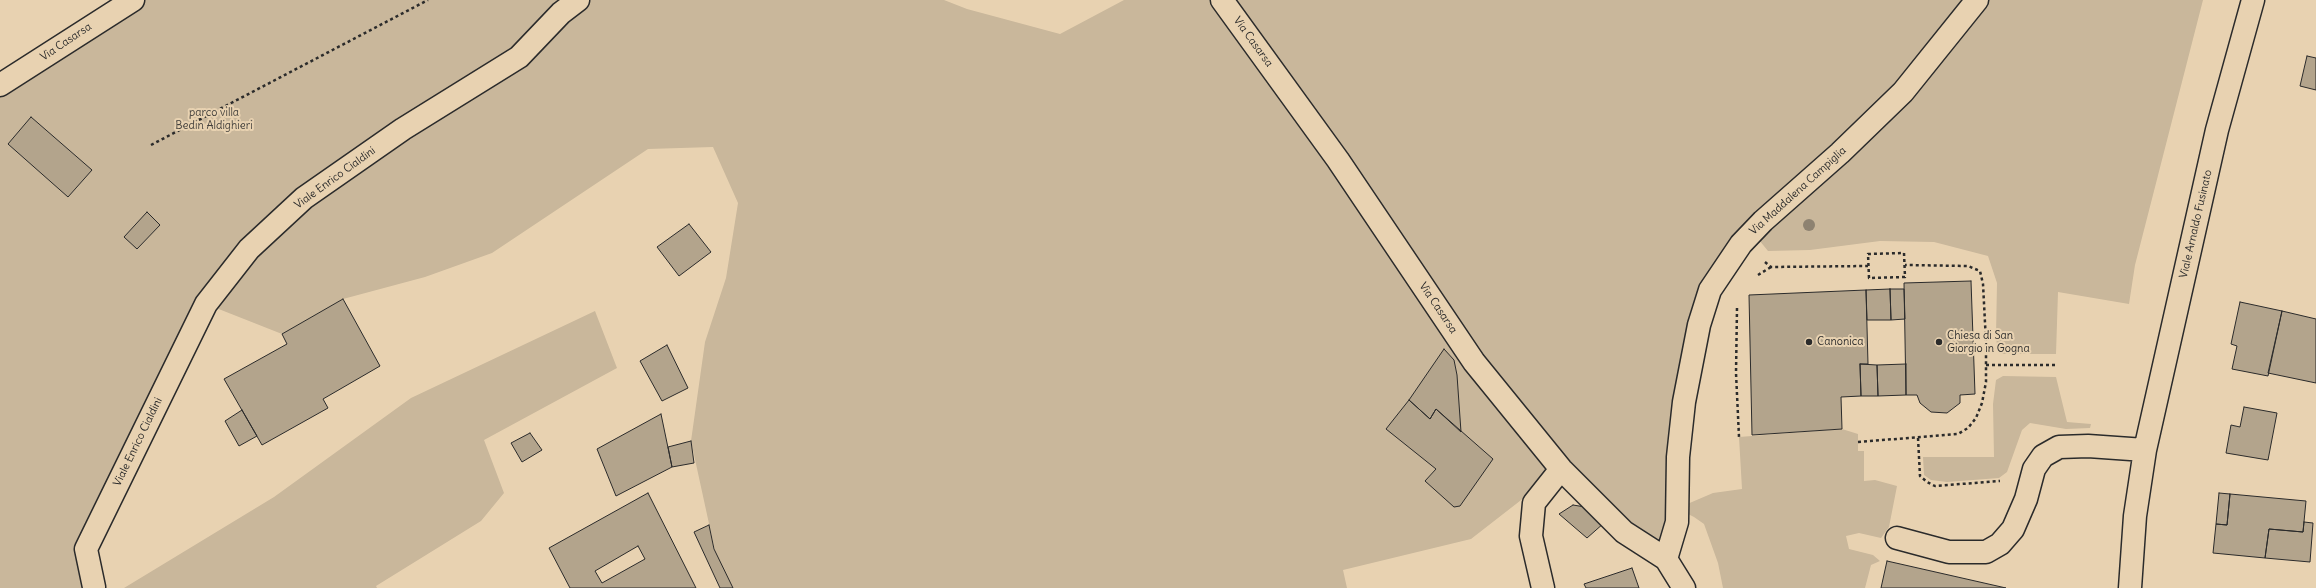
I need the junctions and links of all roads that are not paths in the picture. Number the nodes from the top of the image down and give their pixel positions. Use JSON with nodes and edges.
{"nodes":[{"id":1,"x":133,"y":0,"type":"edge"},
{"id":2,"x":578,"y":0,"type":"edge"},
{"id":3,"x":1222,"y":0,"type":"edge"},
{"id":4,"x":1977,"y":0,"type":"edge"},
{"id":5,"x":2252,"y":0,"type":"edge"},
{"id":6,"x":0,"y":85,"type":"edge"},
{"id":7,"x":2145,"y":450,"type":"junction"},
{"id":8,"x":1561,"y":469,"type":"junction"},
{"id":9,"x":1897,"y":538,"type":"dead end"},
{"id":10,"x":1666,"y":558,"type":"junction"},
{"id":11,"x":94,"y":587,"type":"edge"},
{"id":12,"x":1543,"y":588,"type":"edge"},
{"id":13,"x":1684,"y":588,"type":"edge"},
{"id":14,"x":2130,"y":588,"type":"edge"}],
"edges":[{"from":1,"to":6,"type":"street","name":"Via Casarsa"},
{"from":2,"to":11,"type":"street","name":"Viale Enrico Cialdini"},
{"from":3,"to":8,"type":"street","name":"Via Casarsa"},
{"from":4,"to":10,"type":"street","name":"Via Maddalena Campiglia"},
{"from":5,"to":7,"type":"street","name":"Viale Arnaldo Fusinato"},
{"from":7,"to":9,"type":"street"},
{"from":7,"to":14,"type":"street","name":"Viale Arnaldo Fusinato"},
{"from":8,"to":10,"type":"street","name":"Via Casarsa"},
{"from":8,"to":12,"type":"street"},
{"from":10,"to":13,"type":"street","name":"Via Casarsa"}]}
